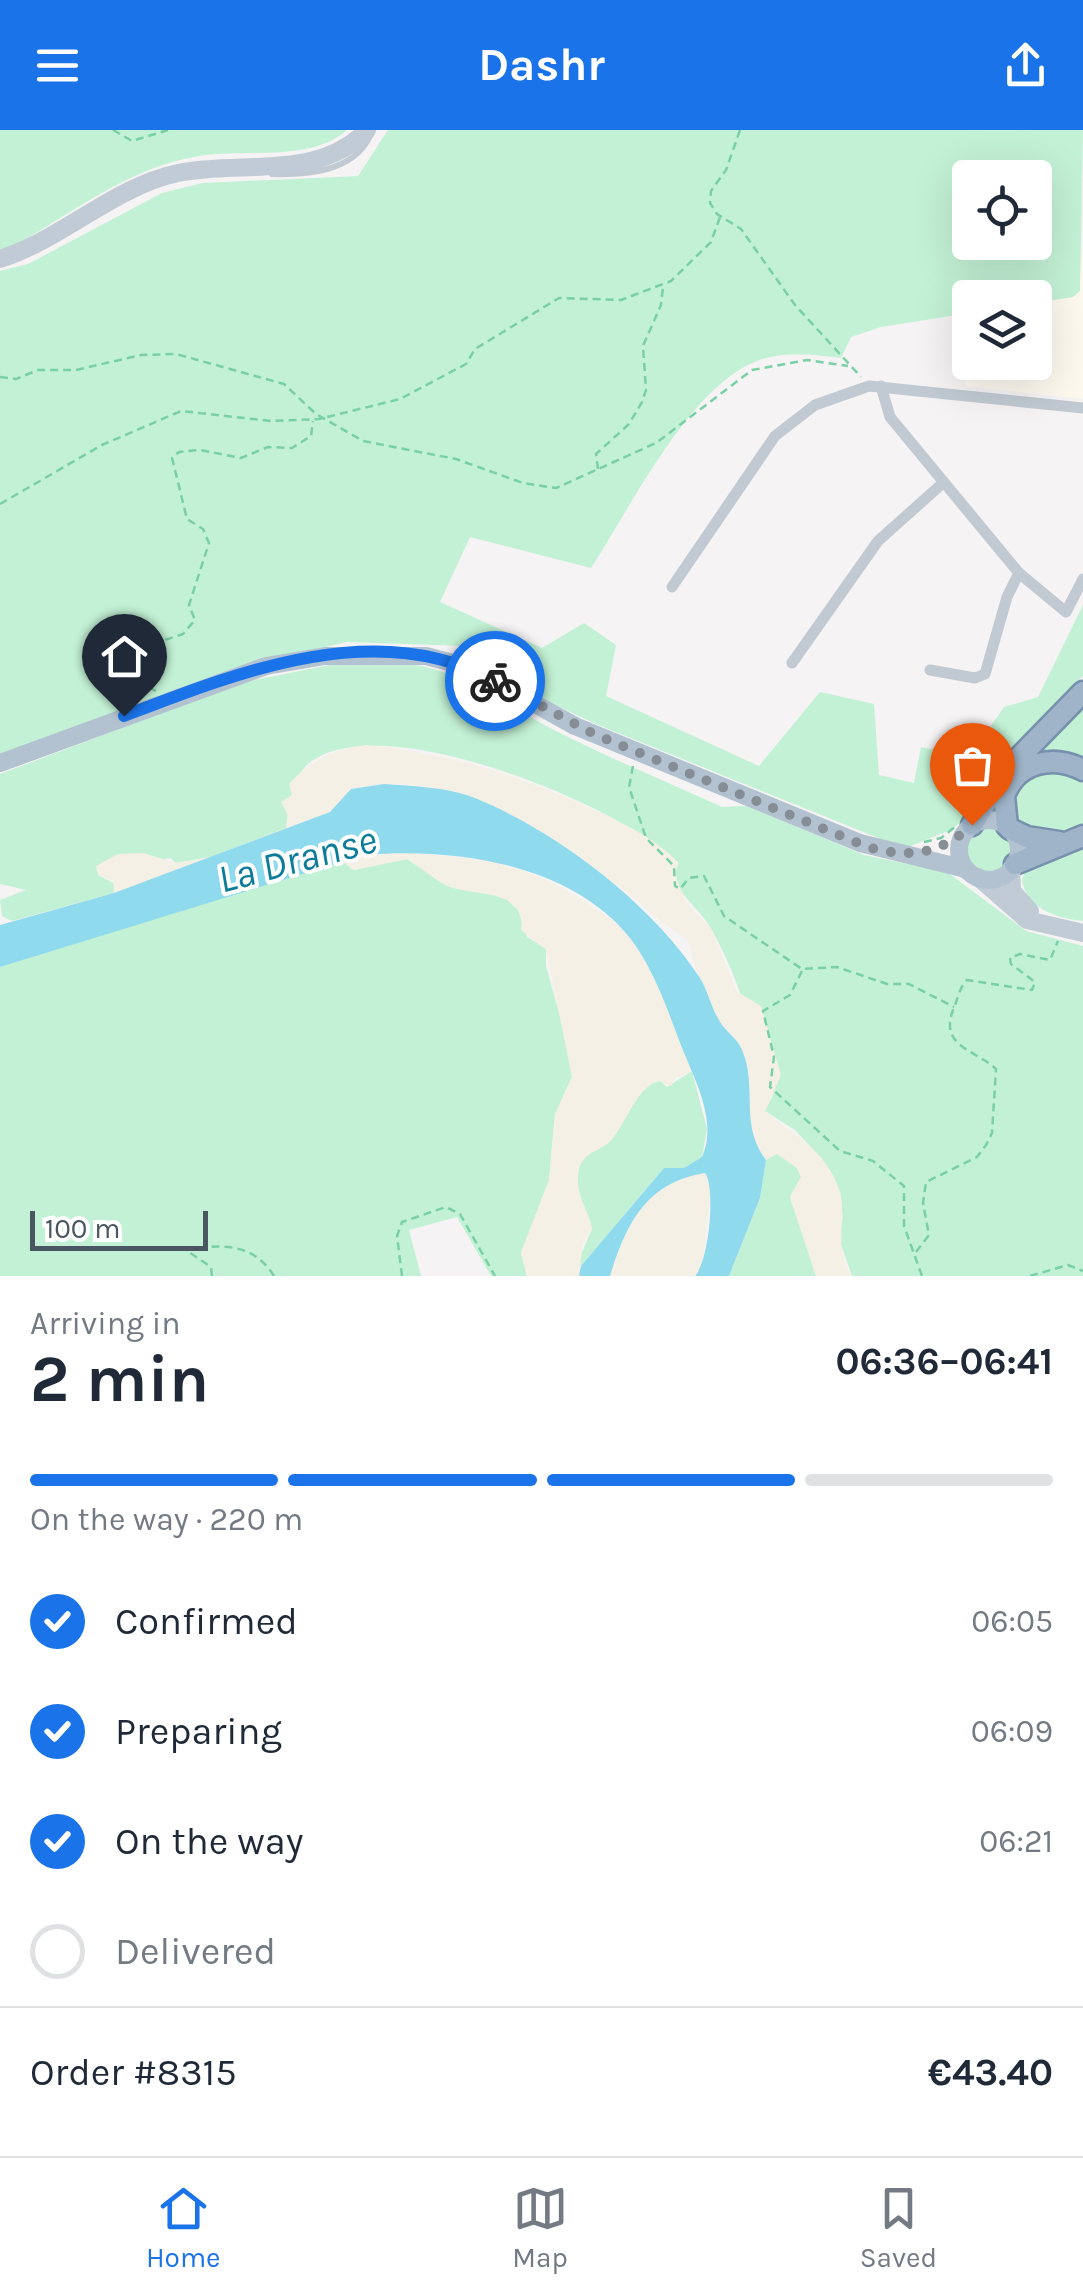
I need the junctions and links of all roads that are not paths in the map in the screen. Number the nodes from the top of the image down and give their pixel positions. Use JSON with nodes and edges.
{"nodes":[{"id":1,"x":370,"y":130,"type":"edge"},
{"id":2,"x":0,"y":259,"type":"edge"},
{"id":3,"x":878,"y":386,"type":"junction"},
{"id":4,"x":1083,"y":408,"type":"edge"},
{"id":5,"x":944,"y":482,"type":"junction"},
{"id":6,"x":1019,"y":573,"type":"junction"},
{"id":7,"x":1083,"y":579,"type":"edge"},
{"id":8,"x":672,"y":587,"type":"dead end"},
{"id":9,"x":792,"y":663,"type":"dead end"},
{"id":10,"x":930,"y":670,"type":"dead end"},
{"id":11,"x":1083,"y":692,"type":"edge"},
{"id":12,"x":0,"y":763,"type":"edge"},
{"id":13,"x":1083,"y":770,"type":"edge"},
{"id":14,"x":966,"y":827,"type":"junction"},
{"id":15,"x":1008,"y":827,"type":"junction"},
{"id":16,"x":1083,"y":836,"type":"edge"},
{"id":17,"x":1061,"y":842,"type":"junction"},
{"id":18,"x":904,"y":854,"type":"junction"},
{"id":19,"x":1013,"y":866,"type":"junction"},
{"id":20,"x":972,"y":873,"type":"junction"},
{"id":21,"x":1054,"y":933,"type":"junction"},
{"id":22,"x":1083,"y":933,"type":"edge"}],
"edges":[{"from":1,"to":2,"type":"main road"},
{"from":3,"to":4,"type":"street"},
{"from":3,"to":5,"type":"street"},
{"from":3,"to":8,"type":"street"},
{"from":5,"to":6,"type":"street"},
{"from":5,"to":9,"type":"street"},
{"from":6,"to":7,"type":"street"},
{"from":6,"to":10,"type":"street"},
{"from":11,"to":14,"type":"highway"},
{"from":12,"to":18,"type":"main road"},
{"from":13,"to":15,"type":"highway"},
{"from":14,"to":15,"type":"main road"},
{"from":14,"to":18,"type":"main road"},
{"from":14,"to":20,"type":"main road"},
{"from":15,"to":17,"type":"highway"},
{"from":15,"to":19,"type":"main road"},
{"from":16,"to":17,"type":"highway"},
{"from":17,"to":19,"type":"highway"},
{"from":18,"to":20,"type":"main road"},
{"from":19,"to":20,"type":"main road"},
{"from":19,"to":21,"type":"main road"},
{"from":20,"to":21,"type":"main road"},
{"from":21,"to":22,"type":"main road"}]}
